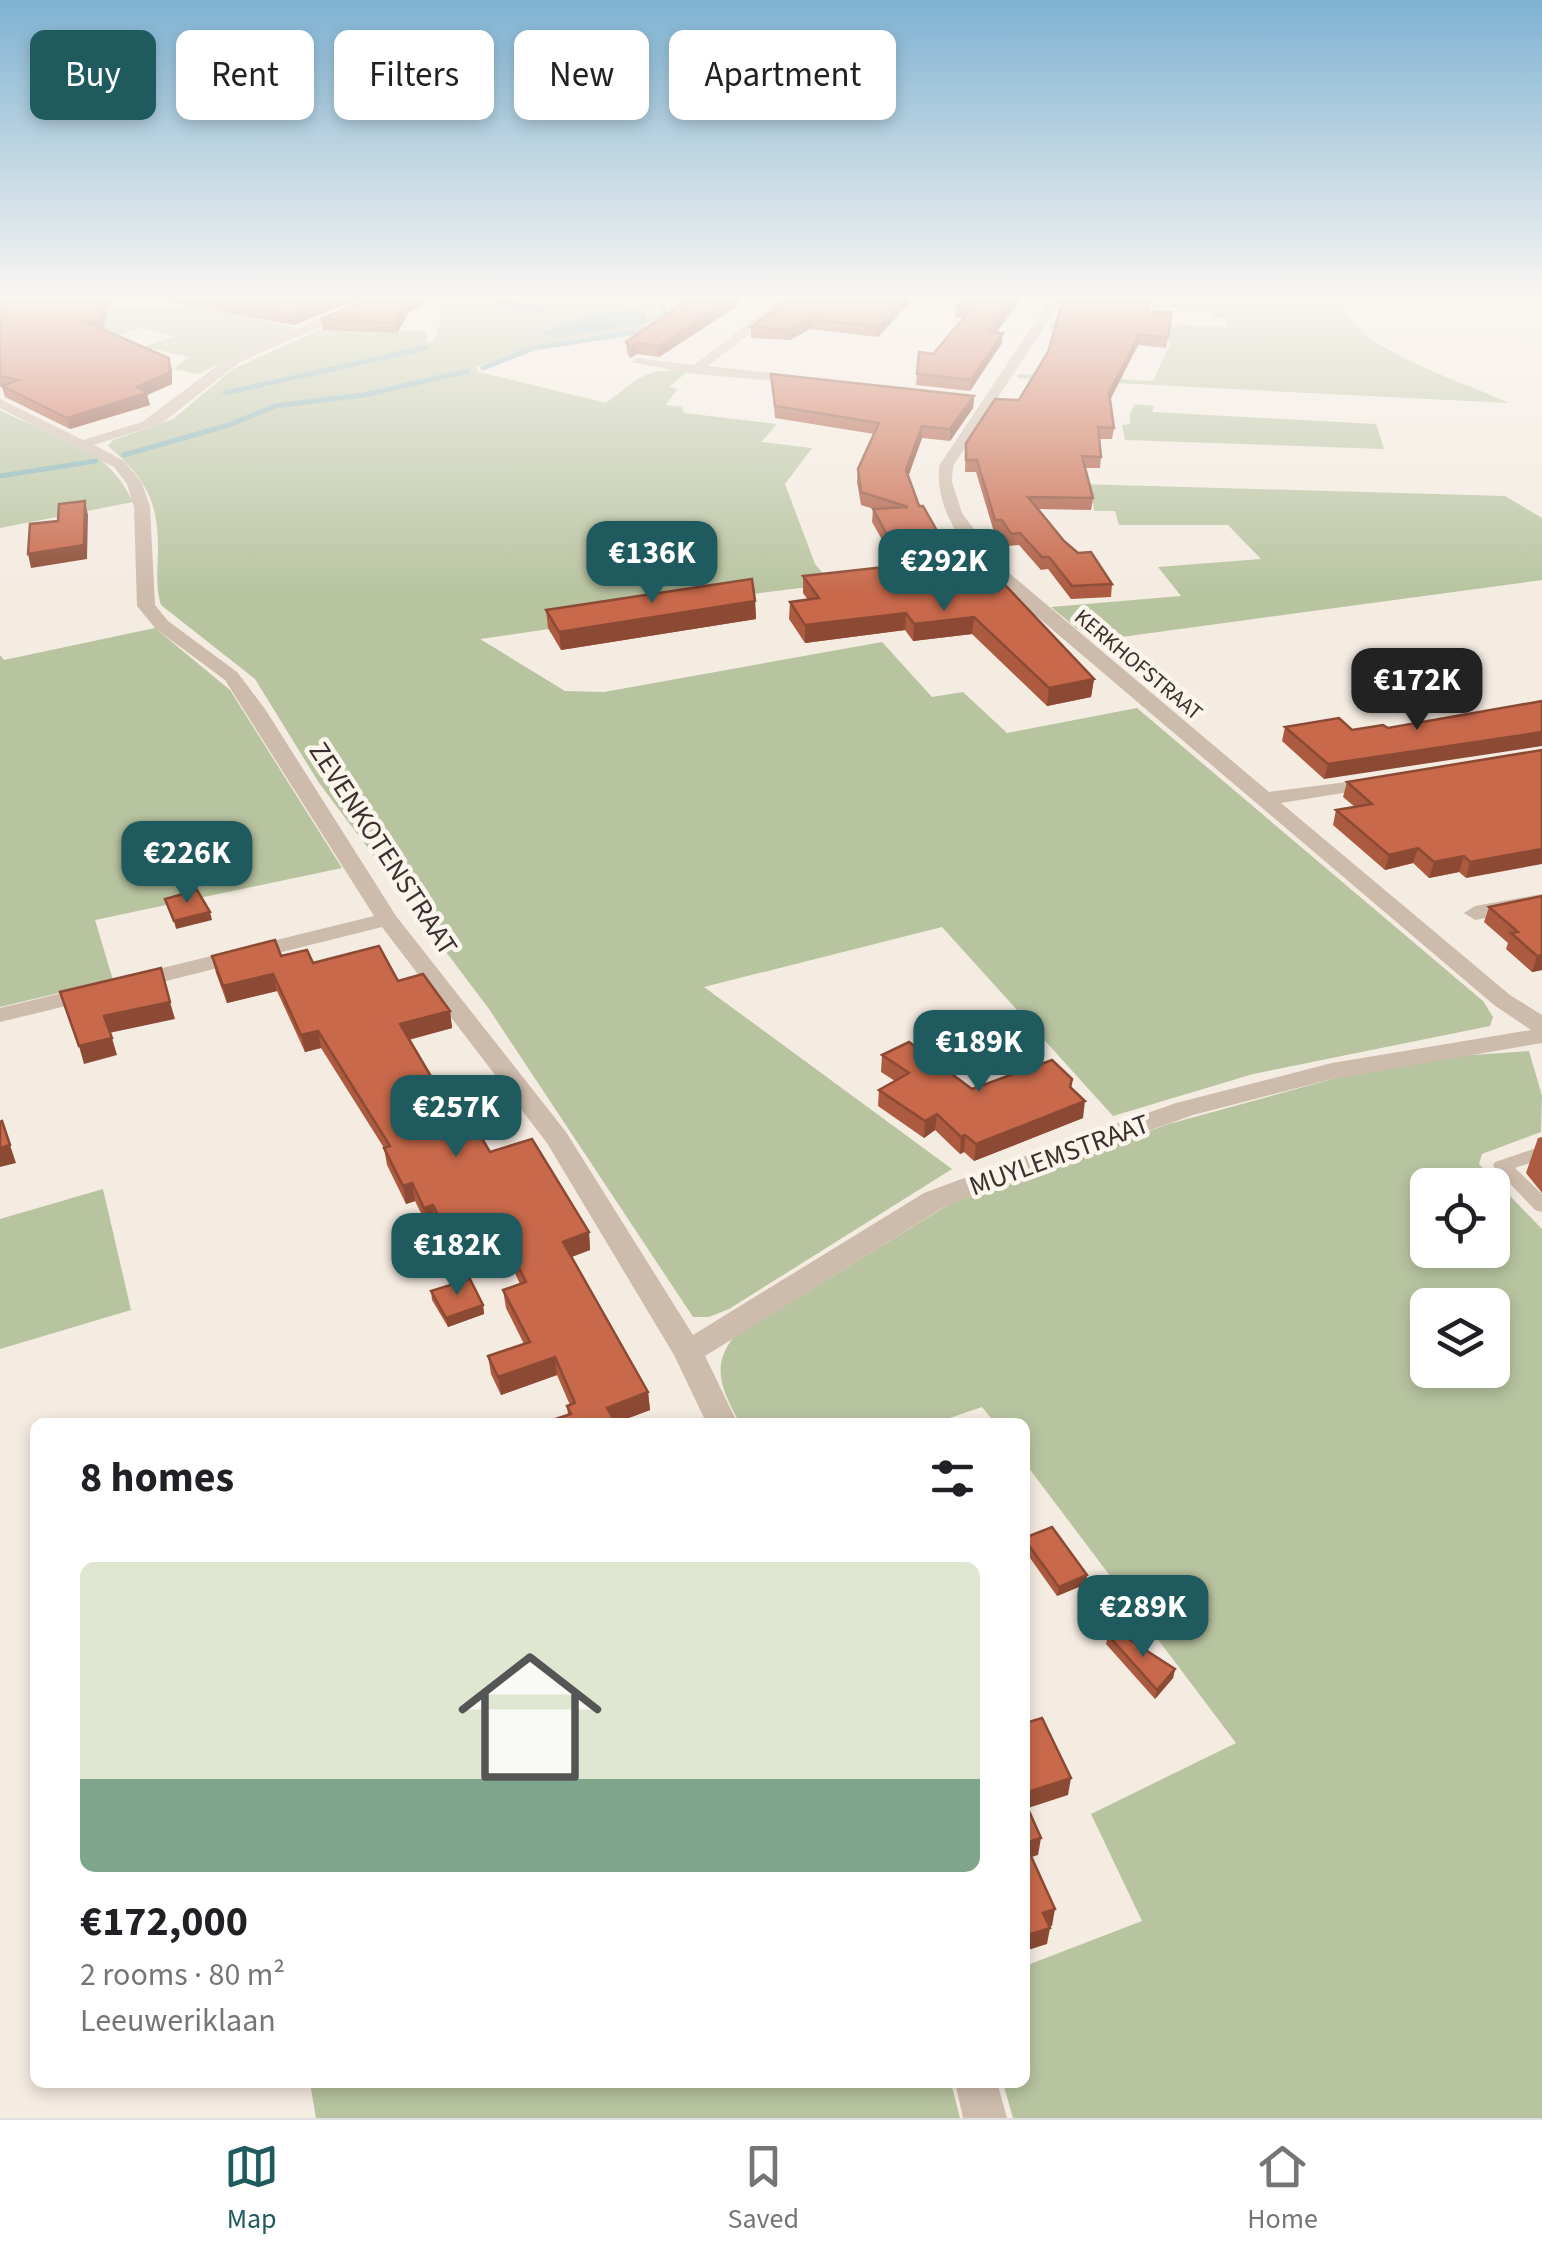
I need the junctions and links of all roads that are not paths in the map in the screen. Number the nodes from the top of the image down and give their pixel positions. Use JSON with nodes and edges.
{"nodes":[{"id":1,"x":186,"y":396,"type":"edge"},
{"id":2,"x":981,"y":396,"type":"edge"},
{"id":3,"x":0,"y":404,"type":"edge"},
{"id":4,"x":83,"y":444,"type":"junction"},
{"id":5,"x":1403,"y":777,"type":"edge"},
{"id":6,"x":1266,"y":800,"type":"junction"},
{"id":7,"x":1542,"y":900,"type":"edge"},
{"id":8,"x":1475,"y":913,"type":"dead end"},
{"id":9,"x":387,"y":918,"type":"junction"},
{"id":10,"x":0,"y":1015,"type":"edge"},
{"id":11,"x":1542,"y":1026,"type":"edge"},
{"id":12,"x":1542,"y":1034,"type":"edge"},
{"id":13,"x":1542,"y":1152,"type":"edge"},
{"id":14,"x":1542,"y":1205,"type":"edge"},
{"id":15,"x":688,"y":1352,"type":"junction"},
{"id":16,"x":720,"y":1418,"type":"edge"},
{"id":17,"x":978,"y":2088,"type":"edge"},
{"id":18,"x":985,"y":2118,"type":"edge"}],
"edges":[{"from":1,"to":4,"type":"street"},
{"from":2,"to":6,"type":"street","name":"KERKHOFSTRAAT"},
{"from":3,"to":4,"type":"street","name":"ZEVENKOTENSTRAAT"},
{"from":4,"to":9,"type":"street","name":"ZEVENKOTENSTRAAT"},
{"from":5,"to":6,"type":"street"},
{"from":6,"to":11,"type":"street","name":"KERKHOFSTRAAT"},
{"from":7,"to":8,"type":"street"},
{"from":9,"to":10,"type":"street"},
{"from":9,"to":15,"type":"street","name":"ZEVENKOTENSTRAAT"},
{"from":12,"to":15,"type":"street","name":"MUYLEMSTRAAT"},
{"from":13,"to":14,"type":"lane"},
{"from":15,"to":16,"type":"street"},
{"from":17,"to":18,"type":"street"}]}
